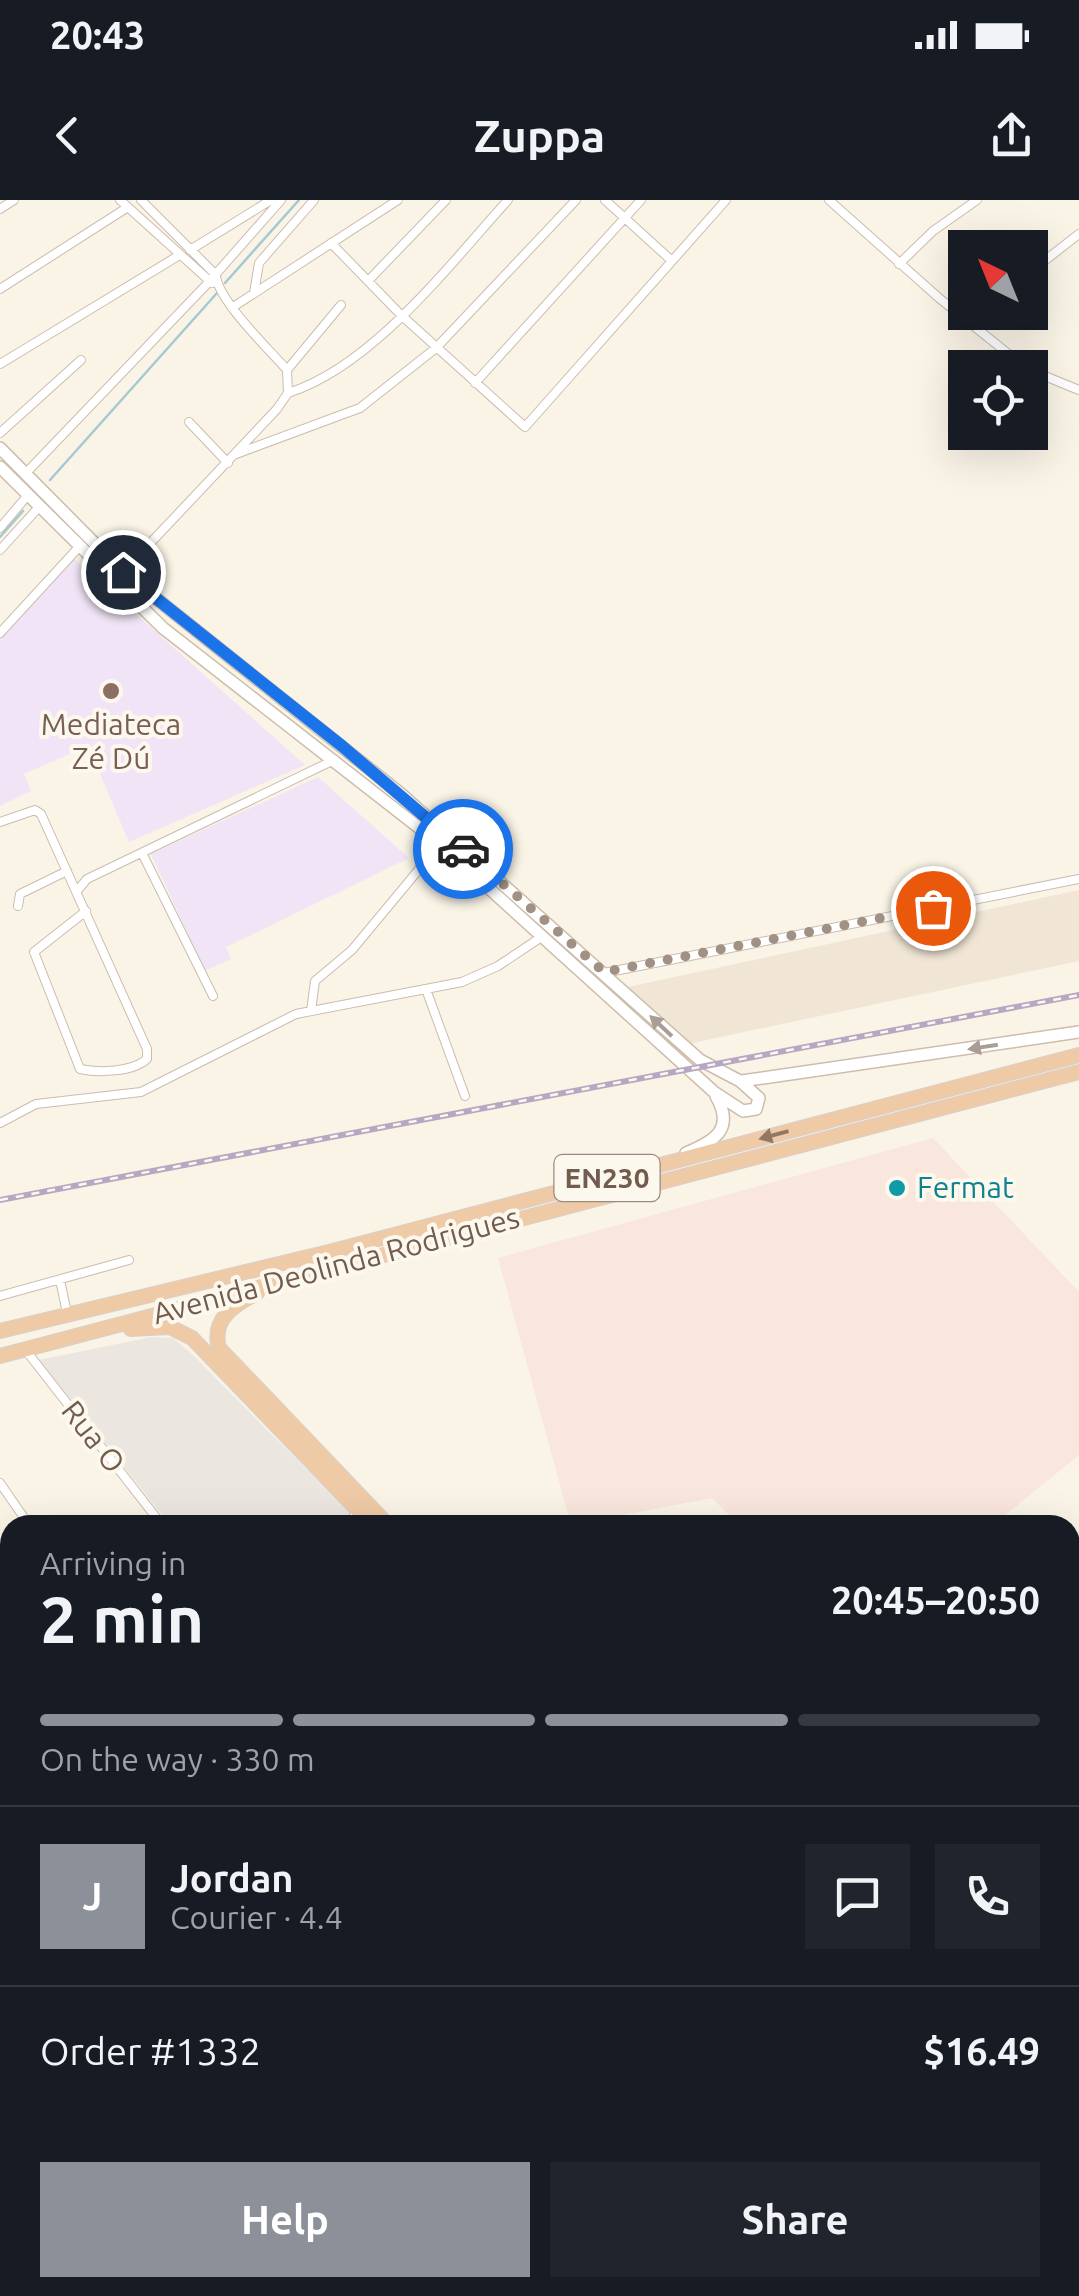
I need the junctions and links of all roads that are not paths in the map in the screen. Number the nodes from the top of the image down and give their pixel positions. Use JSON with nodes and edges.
{"nodes":[{"id":1,"x":14,"y":200,"type":"edge"},
{"id":2,"x":120,"y":200,"type":"edge"},
{"id":3,"x":271,"y":200,"type":"edge"},
{"id":4,"x":281,"y":200,"type":"edge"},
{"id":5,"x":314,"y":200,"type":"edge"},
{"id":6,"x":398,"y":200,"type":"edge"},
{"id":7,"x":446,"y":200,"type":"edge"},
{"id":8,"x":508,"y":200,"type":"edge"},
{"id":9,"x":576,"y":200,"type":"edge"},
{"id":10,"x":605,"y":200,"type":"edge"},
{"id":11,"x":641,"y":200,"type":"edge"},
{"id":12,"x":726,"y":200,"type":"edge"},
{"id":13,"x":830,"y":200,"type":"edge"},
{"id":14,"x":978,"y":200,"type":"edge"},
{"id":15,"x":144,"y":201,"type":"edge"},
{"id":16,"x":128,"y":207,"type":"junction"},
{"id":17,"x":0,"y":209,"type":"edge"},
{"id":18,"x":624,"y":218,"type":"junction"},
{"id":19,"x":1079,"y":234,"type":"edge"},
{"id":20,"x":331,"y":243,"type":"junction"},
{"id":21,"x":190,"y":250,"type":"junction"},
{"id":22,"x":178,"y":256,"type":"junction"},
{"id":23,"x":1048,"y":258,"type":"edge"},
{"id":24,"x":672,"y":261,"type":"junction"},
{"id":25,"x":899,"y":264,"type":"junction"},
{"id":26,"x":213,"y":280,"type":"junction"},
{"id":27,"x":368,"y":281,"type":"junction"},
{"id":28,"x":0,"y":289,"type":"edge"},
{"id":29,"x":254,"y":292,"type":"junction"},
{"id":30,"x":342,"y":305,"type":"dead end"},
{"id":31,"x":948,"y":305,"type":"edge"},
{"id":32,"x":232,"y":307,"type":"junction"},
{"id":33,"x":401,"y":315,"type":"junction"},
{"id":34,"x":978,"y":330,"type":"edge"},
{"id":35,"x":436,"y":348,"type":"junction"},
{"id":36,"x":1004,"y":350,"type":"edge"},
{"id":37,"x":81,"y":360,"type":"dead end"},
{"id":38,"x":0,"y":364,"type":"edge"},
{"id":39,"x":287,"y":370,"type":"junction"},
{"id":40,"x":1048,"y":377,"type":"edge"},
{"id":41,"x":474,"y":384,"type":"junction"},
{"id":42,"x":1078,"y":388,"type":"edge"},
{"id":43,"x":288,"y":393,"type":"junction"},
{"id":44,"x":189,"y":422,"type":"dead end"},
{"id":45,"x":0,"y":433,"type":"edge"},
{"id":46,"x":0,"y":448,"type":"edge"},
{"id":47,"x":236,"y":454,"type":"junction"},
{"id":48,"x":228,"y":462,"type":"junction"},
{"id":49,"x":0,"y":467,"type":"edge"},
{"id":50,"x":26,"y":473,"type":"junction"},
{"id":51,"x":28,"y":495,"type":"junction"},
{"id":52,"x":39,"y":507,"type":"junction"},
{"id":53,"x":0,"y":528,"type":"edge"},
{"id":54,"x":79,"y":548,"type":"junction"},
{"id":55,"x":0,"y":550,"type":"edge"},
{"id":56,"x":123,"y":572,"type":"junction"},
{"id":57,"x":0,"y":633,"type":"edge"},
{"id":58,"x":334,"y":760,"type":"junction"},
{"id":59,"x":0,"y":822,"type":"edge"},
{"id":60,"x":440,"y":844,"type":"junction"},
{"id":61,"x":142,"y":852,"type":"junction"},
{"id":62,"x":69,"y":875,"type":"junction"},
{"id":63,"x":87,"y":879,"type":"junction"},
{"id":64,"x":1079,"y":879,"type":"edge"},
{"id":65,"x":78,"y":891,"type":"junction"},
{"id":66,"x":18,"y":906,"type":"dead end"},
{"id":67,"x":86,"y":911,"type":"junction"},
{"id":68,"x":543,"y":936,"type":"junction"},
{"id":69,"x":604,"y":972,"type":"junction"},
{"id":70,"x":428,"y":992,"type":"junction"},
{"id":71,"x":212,"y":996,"type":"dead end"},
{"id":72,"x":311,"y":1011,"type":"junction"},
{"id":73,"x":1079,"y":1032,"type":"edge"},
{"id":74,"x":1079,"y":1055,"type":"edge"},
{"id":75,"x":1079,"y":1072,"type":"edge"},
{"id":76,"x":740,"y":1081,"type":"junction"},
{"id":77,"x":714,"y":1092,"type":"junction"},
{"id":78,"x":465,"y":1096,"type":"dead end"},
{"id":79,"x":0,"y":1123,"type":"edge"},
{"id":80,"x":649,"y":1166,"type":"junction"},
{"id":81,"x":129,"y":1260,"type":"dead end"},
{"id":82,"x":60,"y":1280,"type":"junction"},
{"id":83,"x":280,"y":1280,"type":"junction"},
{"id":84,"x":0,"y":1296,"type":"edge"},
{"id":85,"x":67,"y":1313,"type":"junction"},
{"id":86,"x":1,"y":1328,"type":"edge"},
{"id":87,"x":76,"y":1336,"type":"junction"},
{"id":88,"x":24,"y":1348,"type":"junction"},
{"id":89,"x":0,"y":1356,"type":"edge"},
{"id":90,"x":0,"y":1482,"type":"edge"},
{"id":91,"x":360,"y":1512,"type":"junction"},
{"id":92,"x":22,"y":1515,"type":"edge"},
{"id":93,"x":154,"y":1515,"type":"edge"},
{"id":94,"x":357,"y":1515,"type":"edge"},
{"id":95,"x":363,"y":1515,"type":"edge"},
{"id":96,"x":379,"y":1515,"type":"edge"}],
"edges":[{"from":1,"to":17,"type":"street"},
{"from":2,"to":16,"type":"street"},
{"from":3,"to":21,"type":"street"},
{"from":4,"to":26,"type":"street"},
{"from":5,"to":29,"type":"street"},
{"from":6,"to":20,"type":"street"},
{"from":7,"to":27,"type":"street"},
{"from":8,"to":33,"type":"street"},
{"from":9,"to":35,"type":"street"},
{"from":10,"to":18,"type":"street"},
{"from":11,"to":18,"type":"street"},
{"from":12,"to":24,"type":"street"},
{"from":13,"to":25,"type":"street"},
{"from":14,"to":25,"type":"street"},
{"from":15,"to":21,"type":"street"},
{"from":16,"to":22,"type":"street"},
{"from":16,"to":28,"type":"street"},
{"from":18,"to":24,"type":"street"},
{"from":18,"to":41,"type":"street"},
{"from":19,"to":23,"type":"street"},
{"from":20,"to":27,"type":"street"},
{"from":20,"to":29,"type":"street"},
{"from":21,"to":26,"type":"street"},
{"from":22,"to":26,"type":"street"},
{"from":22,"to":38,"type":"street"},
{"from":24,"to":41,"type":"street"},
{"from":25,"to":31,"type":"street"},
{"from":26,"to":32,"type":"street"},
{"from":26,"to":50,"type":"street"},
{"from":27,"to":33,"type":"street"},
{"from":29,"to":32,"type":"street"},
{"from":30,"to":39,"type":"street"},
{"from":32,"to":39,"type":"street"},
{"from":33,"to":35,"type":"street"},
{"from":33,"to":43,"type":"street"},
{"from":34,"to":36,"type":"street"},
{"from":35,"to":41,"type":"street"},
{"from":35,"to":47,"type":"street"},
{"from":37,"to":45,"type":"street"},
{"from":39,"to":43,"type":"street"},
{"from":40,"to":42,"type":"street"},
{"from":43,"to":47,"type":"street"},
{"from":44,"to":48,"type":"street"},
{"from":46,"to":50,"type":"main road"},
{"from":47,"to":48,"type":"street"},
{"from":48,"to":56,"type":"street"},
{"from":49,"to":51,"type":"main road"},
{"from":50,"to":56,"type":"main road"},
{"from":51,"to":52,"type":"main road"},
{"from":51,"to":53,"type":"street"},
{"from":52,"to":54,"type":"main road"},
{"from":52,"to":55,"type":"street"},
{"from":54,"to":57,"type":"street"},
{"from":54,"to":58,"type":"main road"},
{"from":56,"to":69,"type":"main road"},
{"from":58,"to":60,"type":"main road"},
{"from":58,"to":61,"type":"street"},
{"from":59,"to":62,"type":"street"},
{"from":60,"to":68,"type":"main road"},
{"from":60,"to":72,"type":"street"},
{"from":61,"to":63,"type":"street"},
{"from":61,"to":71,"type":"street"},
{"from":62,"to":63,"type":"street"},
{"from":62,"to":65,"type":"street"},
{"from":62,"to":66,"type":"street"},
{"from":63,"to":65,"type":"street"},
{"from":64,"to":69,"type":"street"},
{"from":65,"to":67,"type":"street"},
{"from":67,"to":67,"type":"street"},
{"from":68,"to":70,"type":"street"},
{"from":68,"to":77,"type":"main road"},
{"from":76,"to":69,"type":"main road","one_way":true},
{"from":70,"to":72,"type":"street"},
{"from":70,"to":78,"type":"street"},
{"from":72,"to":79,"type":"street"},
{"from":73,"to":76,"type":"main road","one_way":true},
{"from":74,"to":80,"type":"highway","name":"Avenida Deolinda Rodrigues","number":"EN230","one_way":true},
{"from":75,"to":83,"type":"highway","name":"Avenida Deolinda Rodrigues","number":"EN230"},
{"from":76,"to":77,"type":"main road"},
{"from":77,"to":80,"type":"main road"},
{"from":80,"to":85,"type":"highway","name":"Avenida Deolinda Rodrigues","number":"EN230"},
{"from":81,"to":82,"type":"street"},
{"from":82,"to":84,"type":"street"},
{"from":82,"to":85,"type":"street"},
{"from":83,"to":87,"type":"highway","name":"Avenida Deolinda Rodrigues","number":"EN230"},
{"from":83,"to":96,"type":"highway"},
{"from":85,"to":86,"type":"highway","name":"Avenida Deolinda Rodrigues","number":"EN230"},
{"from":87,"to":88,"type":"highway","name":"Avenida Deolinda Rodrigues","number":"EN230"},
{"from":87,"to":91,"type":"highway"},
{"from":88,"to":89,"type":"highway","name":"Avenida Deolinda Rodrigues","number":"EN230"},
{"from":88,"to":93,"type":"street","name":"Rua O"},
{"from":90,"to":92,"type":"street"},
{"from":91,"to":94,"type":"street"},
{"from":91,"to":95,"type":"highway"}]}
